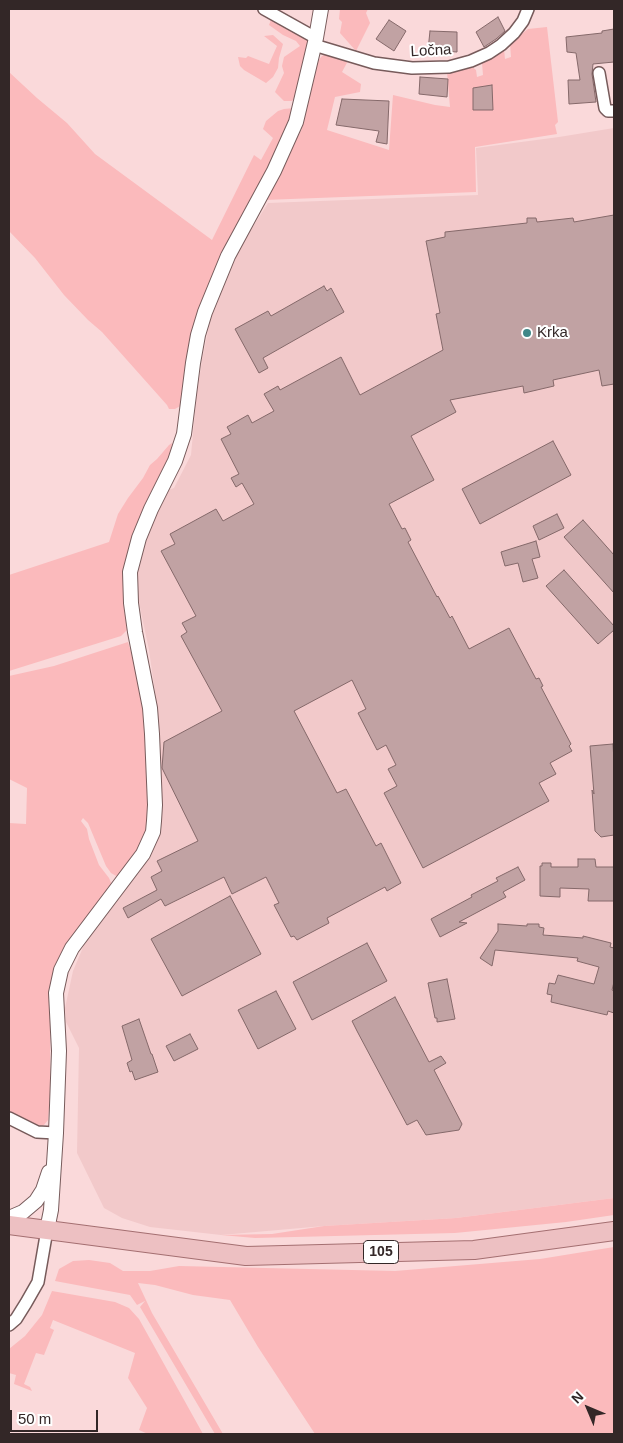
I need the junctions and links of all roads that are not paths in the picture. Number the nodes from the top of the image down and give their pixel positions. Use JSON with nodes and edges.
{"nodes":[{"id":1,"x":264,"y":9,"type":"edge"},
{"id":2,"x":321,"y":9,"type":"edge"},
{"id":3,"x":528,"y":9,"type":"edge"},
{"id":4,"x":315,"y":41,"type":"junction"},
{"id":5,"x":599,"y":73,"type":"dead end"},
{"id":6,"x":614,"y":111,"type":"edge"},
{"id":7,"x":9,"y":1118,"type":"edge"},
{"id":8,"x":56,"y":1133,"type":"junction"},
{"id":9,"x":55,"y":1155,"type":"junction"},
{"id":10,"x":9,"y":1218,"type":"edge"},
{"id":11,"x":9,"y":1225,"type":"edge"},
{"id":12,"x":47,"y":1230,"type":"junction"},
{"id":13,"x":614,"y":1231,"type":"edge"},
{"id":14,"x":9,"y":1326,"type":"edge"}],
"edges":[{"from":1,"to":4,"type":"street","name":"Ločna"},
{"from":2,"to":4,"type":"street"},
{"from":3,"to":4,"type":"street","name":"Ločna"},
{"from":4,"to":8,"type":"street"},
{"from":5,"to":6,"type":"street"},
{"from":7,"to":8,"type":"street"},
{"from":8,"to":9,"type":"street"},
{"from":9,"to":10,"type":"street"},
{"from":9,"to":12,"type":"street"},
{"from":11,"to":12,"type":"main road","number":"105"},
{"from":12,"to":13,"type":"main road","number":"105"},
{"from":12,"to":14,"type":"street"}]}
